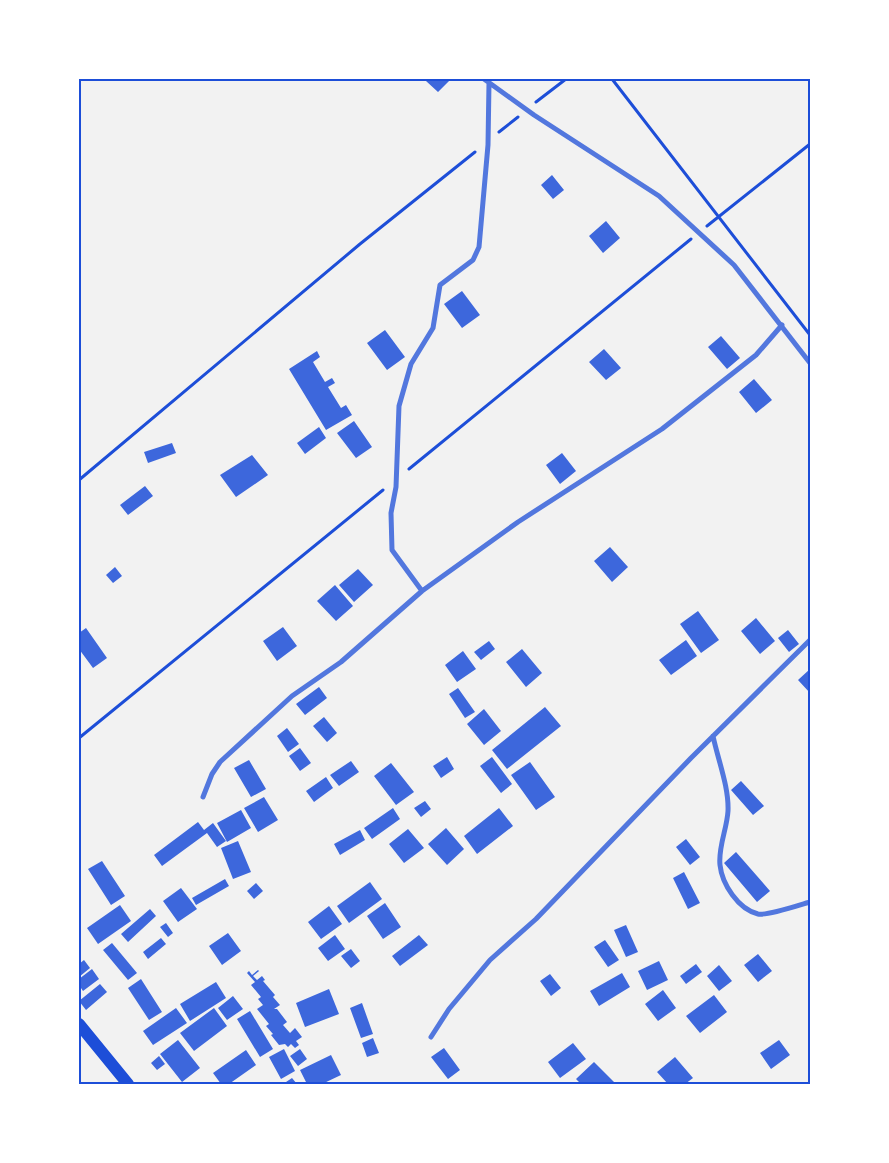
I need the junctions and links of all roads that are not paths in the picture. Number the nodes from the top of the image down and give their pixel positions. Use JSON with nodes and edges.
{"nodes":[{"id":1,"x":484,"y":79,"type":"edge"},
{"id":2,"x":489,"y":82,"type":"junction"},
{"id":3,"x":782,"y":325,"type":"junction"},
{"id":4,"x":810,"y":362,"type":"edge"},
{"id":5,"x":422,"y":591,"type":"junction"},
{"id":6,"x":810,"y":640,"type":"edge"},
{"id":7,"x":713,"y":736,"type":"junction"},
{"id":8,"x":203,"y":797,"type":"dead end"},
{"id":9,"x":810,"y":902,"type":"edge"},
{"id":10,"x":79,"y":1024,"type":"edge"},
{"id":11,"x":432,"y":1037,"type":"dead end"},
{"id":12,"x":128,"y":1084,"type":"edge"}],
"edges":[{"from":1,"to":2,"type":"street"},
{"from":2,"to":3,"type":"street"},
{"from":2,"to":5,"type":"street"},
{"from":3,"to":4,"type":"street"},
{"from":3,"to":5,"type":"street"},
{"from":5,"to":8,"type":"street"},
{"from":6,"to":7,"type":"street"},
{"from":7,"to":9,"type":"street"},
{"from":7,"to":11,"type":"street"},
{"from":10,"to":12,"type":"main road"}]}
